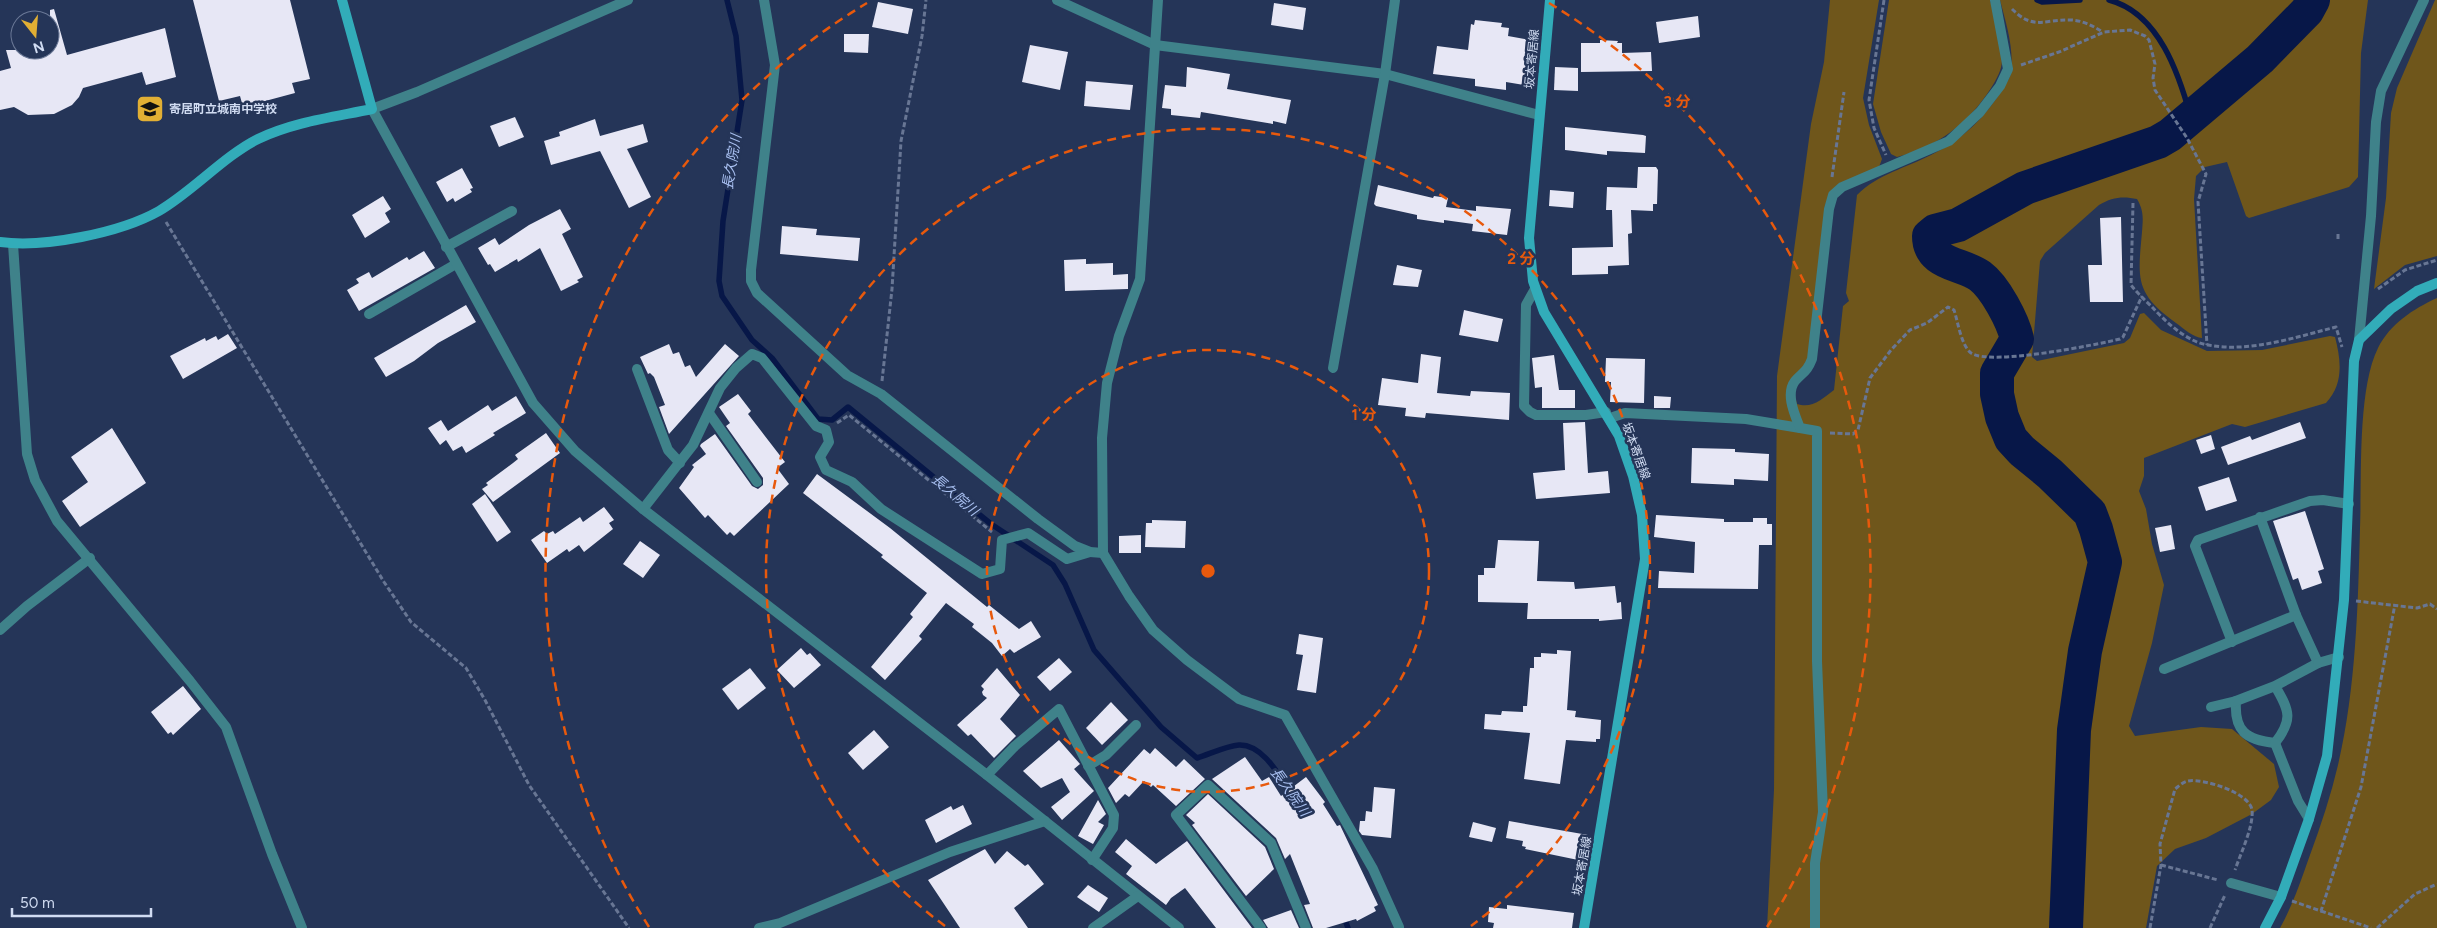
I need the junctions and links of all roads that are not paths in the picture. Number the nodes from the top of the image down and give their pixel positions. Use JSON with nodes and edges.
{"nodes":[{"id":1,"x":342,"y":0,"type":"edge"},
{"id":2,"x":628,"y":0,"type":"edge"},
{"id":3,"x":764,"y":0,"type":"edge"},
{"id":4,"x":1057,"y":0,"type":"edge"},
{"id":5,"x":1158,"y":0,"type":"edge"},
{"id":6,"x":1395,"y":0,"type":"edge"},
{"id":7,"x":1550,"y":0,"type":"edge"},
{"id":8,"x":1995,"y":0,"type":"edge"},
{"id":9,"x":2424,"y":0,"type":"edge"},
{"id":10,"x":1155,"y":45,"type":"junction"},
{"id":11,"x":1385,"y":74,"type":"junction"},
{"id":12,"x":372,"y":109,"type":"junction"},
{"id":13,"x":1539,"y":114,"type":"junction"},
{"id":14,"x":512,"y":210,"type":"dead end"},
{"id":15,"x":0,"y":242,"type":"edge"},
{"id":16,"x":13,"y":244,"type":"junction"},
{"id":17,"x":446,"y":247,"type":"junction"},
{"id":18,"x":456,"y":264,"type":"junction"},
{"id":19,"x":2437,"y":283,"type":"edge"},
{"id":20,"x":1535,"y":289,"type":"junction"},
{"id":21,"x":369,"y":314,"type":"dead end"},
{"id":22,"x":2359,"y":340,"type":"junction"},
{"id":23,"x":1333,"y":368,"type":"dead end"},
{"id":24,"x":637,"y":369,"type":"dead end"},
{"id":25,"x":709,"y":413,"type":"junction"},
{"id":26,"x":1608,"y":415,"type":"junction"},
{"id":27,"x":1800,"y":428,"type":"junction"},
{"id":28,"x":680,"y":463,"type":"junction"},
{"id":29,"x":757,"y":482,"type":"dead end"},
{"id":30,"x":2349,"y":504,"type":"junction"},
{"id":31,"x":643,"y":509,"type":"junction"},
{"id":32,"x":2260,"y":517,"type":"junction"},
{"id":33,"x":1090,"y":552,"type":"junction"},
{"id":34,"x":1103,"y":553,"type":"junction"},
{"id":35,"x":90,"y":558,"type":"junction"},
{"id":36,"x":2296,"y":615,"type":"junction"},
{"id":37,"x":0,"y":630,"type":"edge"},
{"id":38,"x":2232,"y":642,"type":"junction"},
{"id":39,"x":2340,"y":657,"type":"junction"},
{"id":40,"x":2318,"y":663,"type":"junction"},
{"id":41,"x":2164,"y":669,"type":"dead end"},
{"id":42,"x":2275,"y":686,"type":"junction"},
{"id":43,"x":2236,"y":701,"type":"junction"},
{"id":44,"x":2210,"y":707,"type":"dead end"},
{"id":45,"x":1136,"y":725,"type":"dead end"},
{"id":46,"x":2275,"y":743,"type":"junction"},
{"id":47,"x":1088,"y":766,"type":"junction"},
{"id":48,"x":987,"y":774,"type":"junction"},
{"id":49,"x":2309,"y":819,"type":"junction"},
{"id":50,"x":1046,"y":822,"type":"junction"},
{"id":51,"x":1092,"y":860,"type":"junction"},
{"id":52,"x":2231,"y":883,"type":"road end"},
{"id":53,"x":1138,"y":896,"type":"junction"},
{"id":54,"x":2281,"y":897,"type":"junction"},
{"id":55,"x":302,"y":928,"type":"edge"},
{"id":56,"x":759,"y":928,"type":"edge"},
{"id":57,"x":1093,"y":928,"type":"edge"},
{"id":58,"x":1179,"y":928,"type":"edge"},
{"id":59,"x":1261,"y":928,"type":"edge"},
{"id":60,"x":1306,"y":928,"type":"edge"},
{"id":61,"x":1399,"y":928,"type":"edge"},
{"id":62,"x":1584,"y":928,"type":"edge"},
{"id":63,"x":1815,"y":928,"type":"edge"},
{"id":64,"x":2265,"y":928,"type":"edge"}],
"edges":[{"from":1,"to":12,"type":"street"},
{"from":2,"to":12,"type":"street"},
{"from":3,"to":33,"type":"street"},
{"from":4,"to":10,"type":"street"},
{"from":5,"to":10,"type":"street"},
{"from":6,"to":11,"type":"street"},
{"from":7,"to":13,"type":"street","name":"坂本寄居線"},
{"from":8,"to":27,"type":"street"},
{"from":9,"to":22,"type":"street"},
{"from":10,"to":11,"type":"street"},
{"from":10,"to":34,"type":"street"},
{"from":11,"to":13,"type":"street"},
{"from":11,"to":23,"type":"street"},
{"from":12,"to":16,"type":"street"},
{"from":12,"to":17,"type":"street"},
{"from":13,"to":20,"type":"street","name":"坂本寄居線"},
{"from":14,"to":17,"type":"street"},
{"from":15,"to":16,"type":"street"},
{"from":16,"to":35,"type":"street"},
{"from":17,"to":18,"type":"street"},
{"from":18,"to":21,"type":"street"},
{"from":18,"to":31,"type":"street"},
{"from":19,"to":22,"type":"street"},
{"from":20,"to":26,"type":"street","name":"坂本寄居線"},
{"from":20,"to":26,"type":"street"},
{"from":22,"to":30,"type":"street"},
{"from":24,"to":28,"type":"street"},
{"from":25,"to":28,"type":"street"},
{"from":25,"to":29,"type":"street"},
{"from":25,"to":33,"type":"street"},
{"from":26,"to":27,"type":"street"},
{"from":26,"to":62,"type":"street","name":"坂本寄居線"},
{"from":27,"to":63,"type":"street"},
{"from":28,"to":31,"type":"street"},
{"from":30,"to":32,"type":"street"},
{"from":30,"to":39,"type":"street"},
{"from":31,"to":48,"type":"street"},
{"from":32,"to":36,"type":"street"},
{"from":32,"to":38,"type":"street"},
{"from":33,"to":34,"type":"street"},
{"from":34,"to":61,"type":"street"},
{"from":35,"to":37,"type":"street"},
{"from":35,"to":55,"type":"street"},
{"from":36,"to":38,"type":"street"},
{"from":36,"to":40,"type":"street"},
{"from":38,"to":41,"type":"street"},
{"from":39,"to":40,"type":"street"},
{"from":39,"to":49,"type":"street"},
{"from":40,"to":42,"type":"street"},
{"from":42,"to":43,"type":"street"},
{"from":42,"to":46,"type":"street"},
{"from":43,"to":44,"type":"street"},
{"from":43,"to":46,"type":"street"},
{"from":45,"to":47,"type":"street"},
{"from":46,"to":49,"type":"street"},
{"from":47,"to":48,"type":"street"},
{"from":47,"to":51,"type":"street"},
{"from":48,"to":50,"type":"street"},
{"from":49,"to":54,"type":"street"},
{"from":50,"to":51,"type":"street"},
{"from":50,"to":56,"type":"street"},
{"from":51,"to":53,"type":"street"},
{"from":52,"to":54,"type":"street"},
{"from":53,"to":57,"type":"street"},
{"from":53,"to":58,"type":"street"},
{"from":54,"to":64,"type":"street"},
{"from":59,"to":60,"type":"street"}]}
